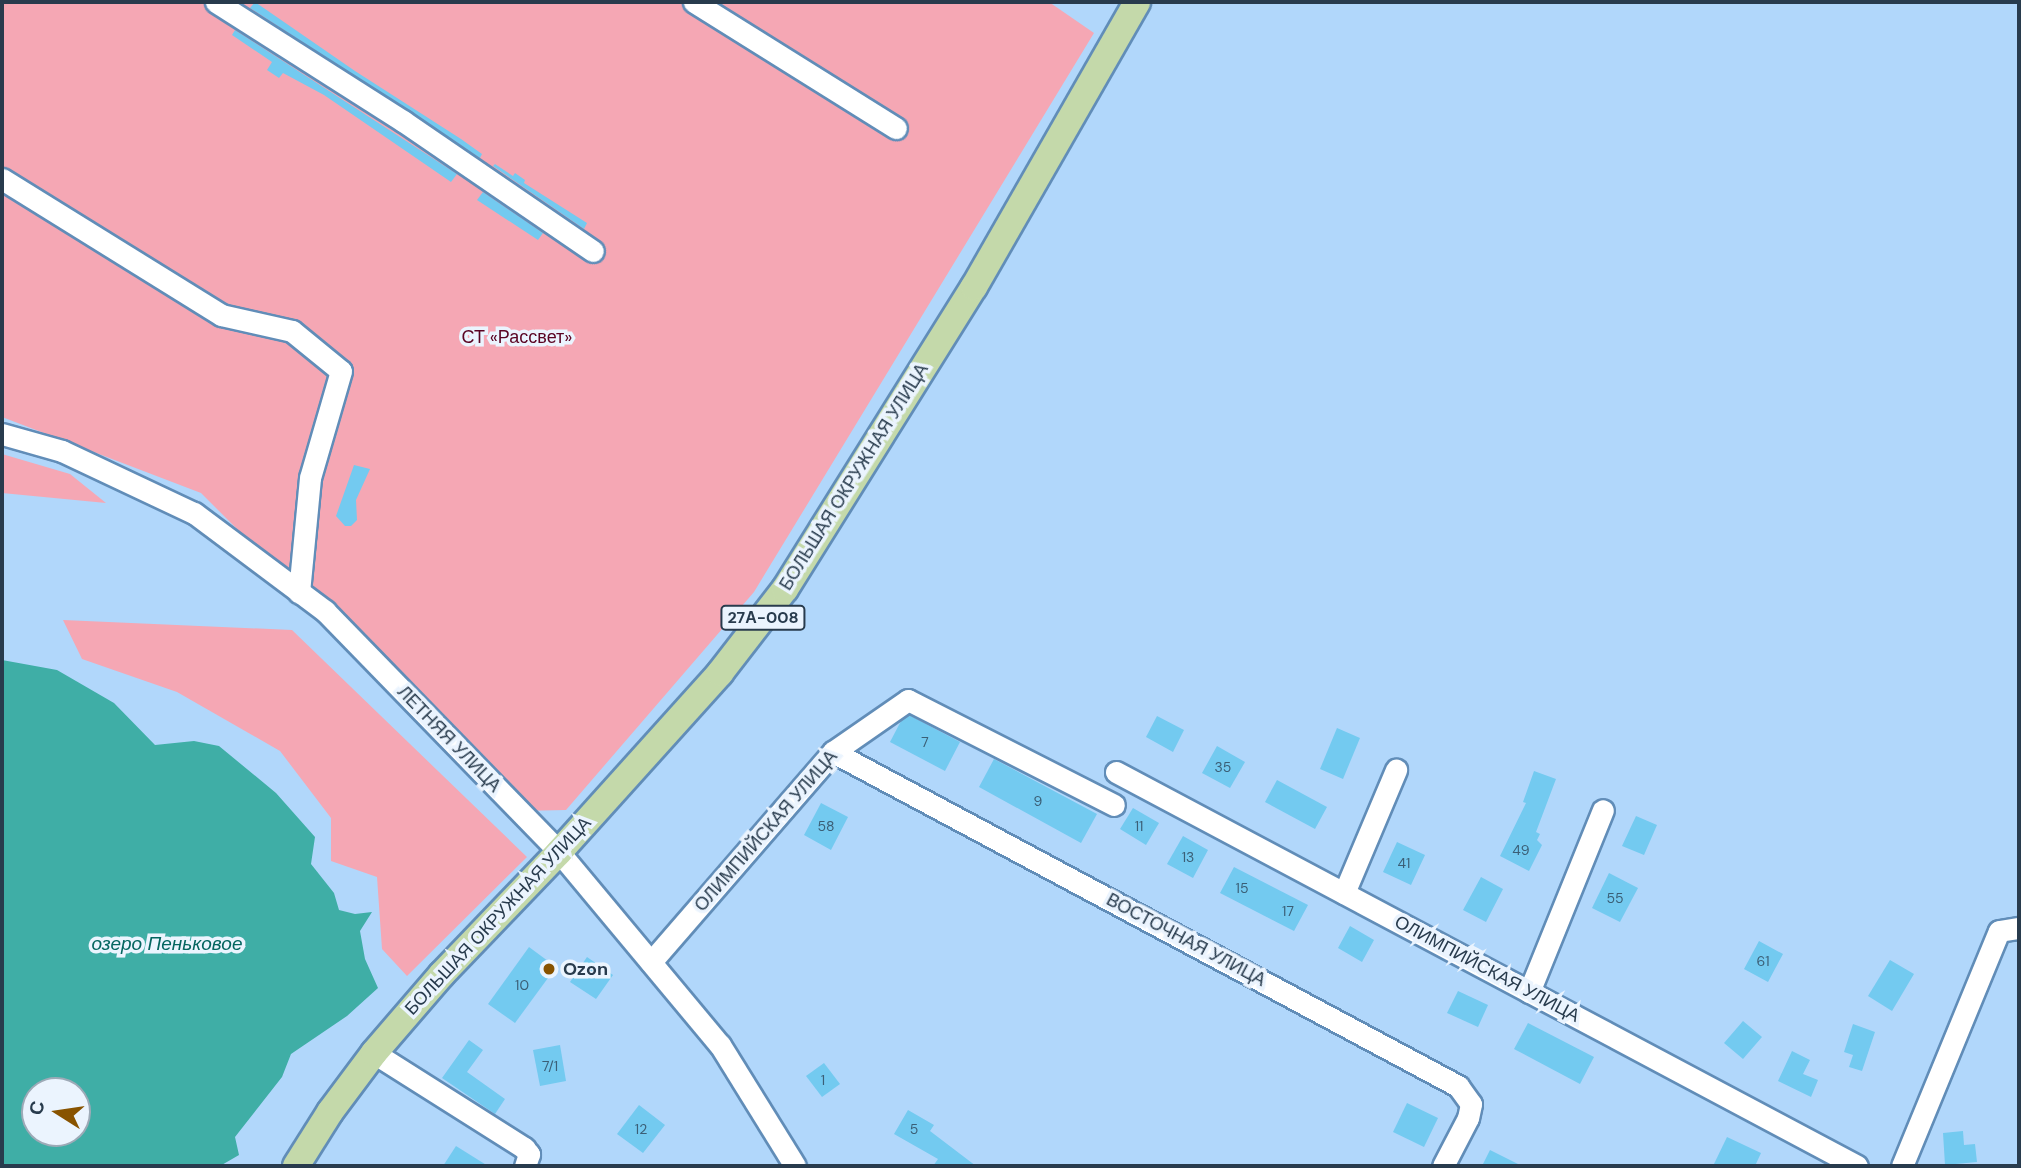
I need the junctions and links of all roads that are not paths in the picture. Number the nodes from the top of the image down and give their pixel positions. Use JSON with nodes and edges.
{"nodes":[{"id":1,"x":216,"y":2,"type":"edge"},
{"id":2,"x":694,"y":2,"type":"edge"},
{"id":3,"x":1137,"y":2,"type":"edge"},
{"id":4,"x":896,"y":128,"type":"dead end"},
{"id":5,"x":2,"y":179,"type":"edge"},
{"id":6,"x":593,"y":251,"type":"dead end"},
{"id":7,"x":2,"y":434,"type":"edge"},
{"id":8,"x":299,"y":592,"type":"junction"},
{"id":9,"x":833,"y":752,"type":"junction"},
{"id":10,"x":1396,"y":770,"type":"dead end"},
{"id":11,"x":1116,"y":772,"type":"dead end"},
{"id":12,"x":1114,"y":805,"type":"dead end"},
{"id":13,"x":1603,"y":810,"type":"dead end"},
{"id":14,"x":559,"y":852,"type":"junction"},
{"id":15,"x":1344,"y":893,"type":"junction"},
{"id":16,"x":2019,"y":928,"type":"edge"},
{"id":17,"x":651,"y":962,"type":"junction"},
{"id":18,"x":1529,"y":992,"type":"junction"},
{"id":19,"x":374,"y":1053,"type":"junction"},
{"id":20,"x":296,"y":1166,"type":"edge"},
{"id":21,"x":525,"y":1166,"type":"edge"},
{"id":22,"x":795,"y":1166,"type":"edge"},
{"id":23,"x":1443,"y":1166,"type":"edge"},
{"id":24,"x":1857,"y":1166,"type":"edge"},
{"id":25,"x":1902,"y":1166,"type":"edge"}],
"edges":[{"from":1,"to":6,"type":"street"},
{"from":2,"to":4,"type":"street"},
{"from":3,"to":14,"type":"main road","name":"БОЛЬШАЯ ОКРУЖНАЯ УЛИЦА","number":"27А-008"},
{"from":5,"to":8,"type":"street"},
{"from":7,"to":8,"type":"street","name":"ЛЕТНЯЯ УЛИЦА"},
{"from":8,"to":14,"type":"street","name":"ЛЕТНЯЯ УЛИЦА"},
{"from":9,"to":12,"type":"street","name":"ОЛИМПИЙСКАЯ УЛИЦА"},
{"from":9,"to":17,"type":"street","name":"ОЛИМПИЙСКАЯ УЛИЦА"},
{"from":9,"to":23,"type":"street","name":"ВОСТОЧНАЯ УЛИЦА"},
{"from":10,"to":15,"type":"street"},
{"from":11,"to":15,"type":"street","name":"ОЛИМПИЙСКАЯ УЛИЦА"},
{"from":13,"to":18,"type":"street"},
{"from":14,"to":17,"type":"street","name":"ЛЕТНЯЯ УЛИЦА"},
{"from":14,"to":19,"type":"main road","name":"БОЛЬШАЯ ОКРУЖНАЯ УЛИЦА","number":"27А-008"},
{"from":15,"to":18,"type":"street","name":"ОЛИМПИЙСКАЯ УЛИЦА"},
{"from":16,"to":25,"type":"street"},
{"from":17,"to":22,"type":"street","name":"ЛЕТНЯЯ УЛИЦА"},
{"from":18,"to":24,"type":"street","name":"ОЛИМПИЙСКАЯ УЛИЦА"},
{"from":19,"to":20,"type":"main road","name":"БОЛЬШАЯ ОКРУЖНАЯ УЛИЦА","number":"27А-008"},
{"from":19,"to":21,"type":"street"}]}
